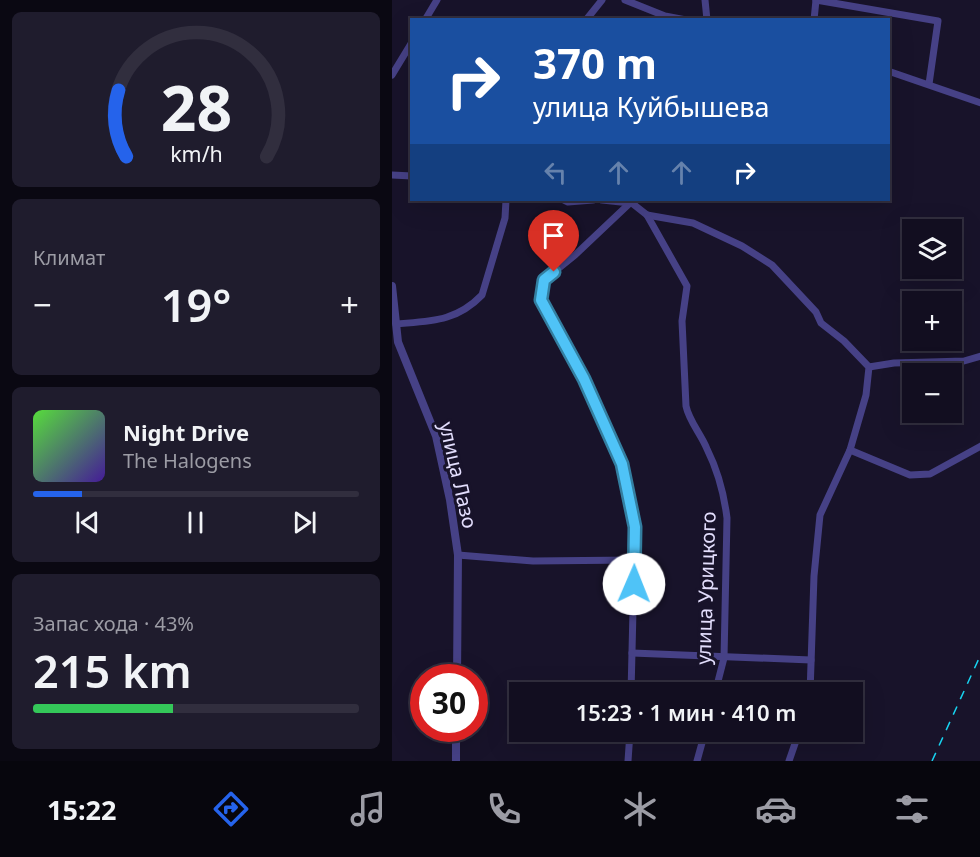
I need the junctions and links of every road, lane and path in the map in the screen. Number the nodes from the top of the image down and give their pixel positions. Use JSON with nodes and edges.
{"nodes":[{"id":1,"x":437,"y":0,"type":"edge"},
{"id":2,"x":602,"y":0,"type":"edge"},
{"id":3,"x":625,"y":0,"type":"edge"},
{"id":4,"x":705,"y":0,"type":"edge"},
{"id":5,"x":816,"y":0,"type":"edge"},
{"id":6,"x":426,"y":18,"type":"edge"},
{"id":7,"x":588,"y":18,"type":"edge"},
{"id":8,"x":676,"y":18,"type":"edge"},
{"id":9,"x":707,"y":18,"type":"edge"},
{"id":10,"x":814,"y":18,"type":"edge"},
{"id":11,"x":410,"y":45,"type":"edge"},
{"id":12,"x":890,"y":72,"type":"edge"},
{"id":13,"x":392,"y":75,"type":"edge"},
{"id":14,"x":929,"y":84,"type":"junction"},
{"id":15,"x":980,"y":103,"type":"edge"},
{"id":16,"x":392,"y":175,"type":"edge"},
{"id":17,"x":410,"y":176,"type":"edge"},
{"id":18,"x":506,"y":201,"type":"edge"},
{"id":19,"x":629,"y":201,"type":"edge"},
{"id":20,"x":647,"y":215,"type":"junction"},
{"id":21,"x":392,"y":286,"type":"edge"},
{"id":22,"x":396,"y":324,"type":"junction"},
{"id":23,"x":980,"y":356,"type":"edge"},
{"id":24,"x":869,"y":367,"type":"junction"},
{"id":25,"x":980,"y":446,"type":"edge"},
{"id":26,"x":850,"y":450,"type":"junction"},
{"id":27,"x":458,"y":555,"type":"junction"},
{"id":28,"x":634,"y":560,"type":"junction"},
{"id":29,"x":632,"y":653,"type":"junction"},
{"id":30,"x":724,"y":657,"type":"junction"},
{"id":31,"x":811,"y":660,"type":"junction"},
{"id":32,"x":457,"y":664,"type":"edge"},
{"id":33,"x":631,"y":682,"type":"edge"},
{"id":34,"x":718,"y":682,"type":"edge"},
{"id":35,"x":810,"y":682,"type":"edge"},
{"id":36,"x":456,"y":742,"type":"edge"},
{"id":37,"x":629,"y":742,"type":"edge"},
{"id":38,"x":702,"y":742,"type":"edge"},
{"id":39,"x":796,"y":742,"type":"edge"},
{"id":40,"x":456,"y":761,"type":"edge"},
{"id":41,"x":628,"y":761,"type":"edge"},
{"id":42,"x":697,"y":761,"type":"edge"},
{"id":43,"x":789,"y":761,"type":"edge"}],
"edges":[{"from":1,"to":6,"type":"street"},
{"from":2,"to":7,"type":"street"},
{"from":3,"to":8,"type":"street"},
{"from":4,"to":9,"type":"street"},
{"from":5,"to":10,"type":"street"},
{"from":5,"to":14,"type":"street"},
{"from":11,"to":13,"type":"street"},
{"from":12,"to":14,"type":"street"},
{"from":14,"to":15,"type":"street"},
{"from":16,"to":17,"type":"street"},
{"from":18,"to":22,"type":"street"},
{"from":19,"to":20,"type":"street"},
{"from":19,"to":28,"type":"street"},
{"from":20,"to":24,"type":"street"},
{"from":20,"to":30,"type":"street","name":"улица Урицкого"},
{"from":21,"to":22,"type":"street","name":"улица Лазо"},
{"from":22,"to":27,"type":"street","name":"улица Лазо"},
{"from":23,"to":24,"type":"street"},
{"from":24,"to":26,"type":"street"},
{"from":25,"to":26,"type":"street"},
{"from":26,"to":31,"type":"street"},
{"from":27,"to":28,"type":"street"},
{"from":27,"to":32,"type":"street","name":"улица Лазо"},
{"from":28,"to":29,"type":"street"},
{"from":29,"to":30,"type":"street"},
{"from":29,"to":33,"type":"street"},
{"from":30,"to":31,"type":"street"},
{"from":30,"to":34,"type":"street","name":"улица Урицкого"},
{"from":31,"to":35,"type":"street"},
{"from":36,"to":40,"type":"street"},
{"from":37,"to":41,"type":"street"},
{"from":38,"to":42,"type":"street"},
{"from":39,"to":43,"type":"street"}]}
